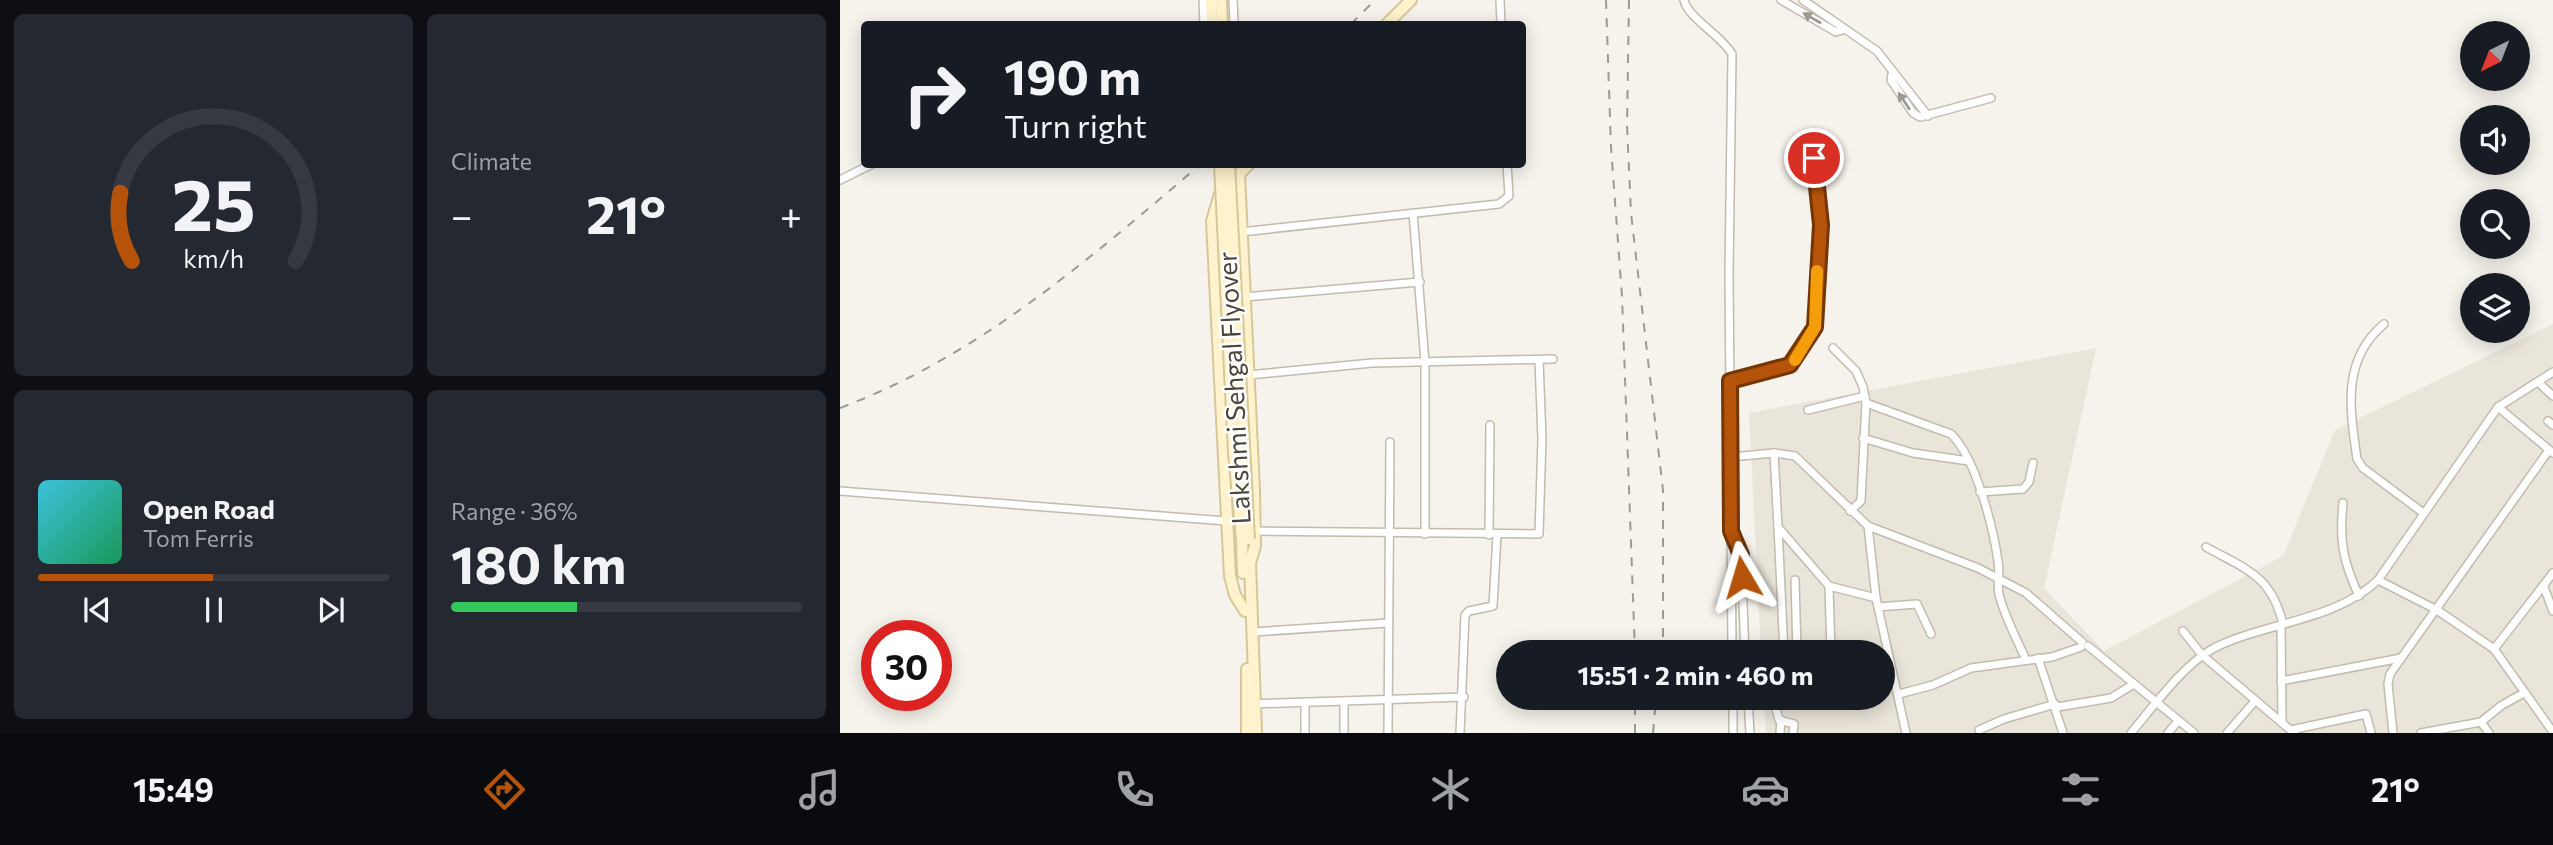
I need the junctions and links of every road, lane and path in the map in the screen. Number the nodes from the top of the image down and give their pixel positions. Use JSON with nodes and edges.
{"nodes":[{"id":1,"x":1203,"y":0,"type":"edge"},
{"id":2,"x":1211,"y":0,"type":"edge"},
{"id":3,"x":1221,"y":0,"type":"edge"},
{"id":4,"x":1233,"y":0,"type":"edge"},
{"id":5,"x":1411,"y":0,"type":"edge"},
{"id":6,"x":1500,"y":0,"type":"edge"},
{"id":7,"x":1684,"y":0,"type":"edge"},
{"id":8,"x":1781,"y":0,"type":"edge"},
{"id":9,"x":1802,"y":0,"type":"edge"},
{"id":10,"x":1204,"y":21,"type":"edge"},
{"id":11,"x":1212,"y":21,"type":"edge"},
{"id":12,"x":1222,"y":21,"type":"edge"},
{"id":13,"x":1234,"y":21,"type":"edge"},
{"id":14,"x":1390,"y":21,"type":"edge"},
{"id":15,"x":1501,"y":21,"type":"edge"},
{"id":16,"x":1843,"y":30,"type":"junction"},
{"id":17,"x":1991,"y":98,"type":"dead end"},
{"id":18,"x":1814,"y":158,"type":"dead end"},
{"id":19,"x":864,"y":168,"type":"edge"},
{"id":20,"x":1220,"y":168,"type":"edge"},
{"id":21,"x":1229,"y":168,"type":"edge"},
{"id":22,"x":1245,"y":168,"type":"edge"},
{"id":23,"x":1507,"y":168,"type":"edge"},
{"id":24,"x":1239,"y":174,"type":"junction"},
{"id":25,"x":840,"y":180,"type":"edge"},
{"id":26,"x":1413,"y":213,"type":"junction"},
{"id":27,"x":1241,"y":232,"type":"junction"},
{"id":28,"x":1420,"y":282,"type":"junction"},
{"id":29,"x":1244,"y":297,"type":"junction"},
{"id":30,"x":2384,"y":324,"type":"dead end"},
{"id":31,"x":1833,"y":348,"type":"dead end"},
{"id":32,"x":1553,"y":359,"type":"dead end"},
{"id":33,"x":1539,"y":360,"type":"junction"},
{"id":34,"x":1425,"y":362,"type":"junction"},
{"id":35,"x":2553,"y":372,"type":"edge"},
{"id":36,"x":1248,"y":375,"type":"junction"},
{"id":37,"x":1730,"y":381,"type":"junction"},
{"id":38,"x":2539,"y":383,"type":"junction"},
{"id":39,"x":2553,"y":397,"type":"edge"},
{"id":40,"x":1865,"y":400,"type":"junction"},
{"id":41,"x":2498,"y":407,"type":"junction"},
{"id":42,"x":1808,"y":410,"type":"dead end"},
{"id":43,"x":1490,"y":425,"type":"dead end"},
{"id":44,"x":1863,"y":438,"type":"junction"},
{"id":45,"x":1390,"y":442,"type":"dead end"},
{"id":46,"x":2551,"y":452,"type":"edge"},
{"id":47,"x":1774,"y":453,"type":"junction"},
{"id":48,"x":1731,"y":457,"type":"junction"},
{"id":49,"x":1969,"y":461,"type":"junction"},
{"id":50,"x":2033,"y":463,"type":"dead end"},
{"id":51,"x":840,"y":491,"type":"edge"},
{"id":52,"x":1980,"y":492,"type":"junction"},
{"id":53,"x":2343,"y":503,"type":"dead end"},
{"id":54,"x":1850,"y":511,"type":"junction"},
{"id":55,"x":2422,"y":512,"type":"junction"},
{"id":56,"x":1226,"y":520,"type":"junction"},
{"id":57,"x":1868,"y":526,"type":"junction"},
{"id":58,"x":1778,"y":527,"type":"junction"},
{"id":59,"x":1731,"y":531,"type":"junction"},
{"id":60,"x":1389,"y":532,"type":"junction"},
{"id":61,"x":1425,"y":534,"type":"junction"},
{"id":62,"x":1493,"y":535,"type":"junction"},
{"id":63,"x":1249,"y":537,"type":"junction"},
{"id":64,"x":2206,"y":547,"type":"dead end"},
{"id":65,"x":2553,"y":573,"type":"edge"},
{"id":66,"x":1999,"y":578,"type":"junction"},
{"id":67,"x":1795,"y":580,"type":"dead end"},
{"id":68,"x":2378,"y":580,"type":"junction"},
{"id":69,"x":1829,"y":586,"type":"junction"},
{"id":70,"x":2544,"y":587,"type":"junction"},
{"id":71,"x":2359,"y":596,"type":"junction"},
{"id":72,"x":1877,"y":598,"type":"junction"},
{"id":73,"x":1878,"y":607,"type":"junction"},
{"id":74,"x":2437,"y":610,"type":"junction"},
{"id":75,"x":1245,"y":611,"type":"junction"},
{"id":76,"x":2553,"y":611,"type":"edge"},
{"id":77,"x":1388,"y":623,"type":"junction"},
{"id":78,"x":2282,"y":624,"type":"junction"},
{"id":79,"x":2183,"y":631,"type":"dead end"},
{"id":80,"x":1253,"y":632,"type":"junction"},
{"id":81,"x":1931,"y":634,"type":"dead end"},
{"id":82,"x":1732,"y":640,"type":"edge"},
{"id":83,"x":1744,"y":640,"type":"edge"},
{"id":84,"x":1783,"y":640,"type":"edge"},
{"id":85,"x":1797,"y":640,"type":"edge"},
{"id":86,"x":1831,"y":640,"type":"edge"},
{"id":87,"x":2083,"y":645,"type":"junction"},
{"id":88,"x":2494,"y":649,"type":"junction"},
{"id":89,"x":2202,"y":655,"type":"junction"},
{"id":90,"x":2038,"y":658,"type":"junction"},
{"id":91,"x":2401,"y":658,"type":"junction"},
{"id":92,"x":2026,"y":660,"type":"junction"},
{"id":93,"x":2281,"y":681,"type":"junction"},
{"id":94,"x":2134,"y":684,"type":"junction"},
{"id":95,"x":2524,"y":693,"type":"junction"},
{"id":96,"x":1899,"y":694,"type":"junction"},
{"id":97,"x":1464,"y":697,"type":"junction"},
{"id":98,"x":1388,"y":700,"type":"junction"},
{"id":99,"x":1344,"y":701,"type":"junction"},
{"id":100,"x":2255,"y":701,"type":"junction"},
{"id":101,"x":1305,"y":702,"type":"junction"},
{"id":102,"x":2156,"y":702,"type":"junction"},
{"id":103,"x":1250,"y":704,"type":"junction"},
{"id":104,"x":2056,"y":705,"type":"junction"},
{"id":105,"x":1733,"y":710,"type":"edge"},
{"id":106,"x":1748,"y":710,"type":"edge"},
{"id":107,"x":1778,"y":710,"type":"edge"},
{"id":108,"x":1781,"y":720,"type":"junction"},
{"id":109,"x":2178,"y":721,"type":"junction"},
{"id":110,"x":2481,"y":722,"type":"junction"},
{"id":111,"x":2282,"y":723,"type":"junction"},
{"id":112,"x":1979,"y":730,"type":"dead end"},
{"id":113,"x":2292,"y":732,"type":"edge"},
{"id":114,"x":2553,"y":732,"type":"edge"},
{"id":115,"x":1247,"y":733,"type":"edge"},
{"id":116,"x":1256,"y":733,"type":"edge"},
{"id":117,"x":1305,"y":733,"type":"edge"},
{"id":118,"x":1345,"y":733,"type":"edge"},
{"id":119,"x":1388,"y":733,"type":"edge"},
{"id":120,"x":1460,"y":733,"type":"edge"},
{"id":121,"x":1733,"y":733,"type":"edge"},
{"id":122,"x":1749,"y":733,"type":"edge"},
{"id":123,"x":1780,"y":733,"type":"edge"},
{"id":124,"x":1793,"y":733,"type":"edge"},
{"id":125,"x":1906,"y":733,"type":"edge"},
{"id":126,"x":2063,"y":733,"type":"edge"},
{"id":127,"x":2131,"y":733,"type":"edge"},
{"id":128,"x":2168,"y":733,"type":"edge"},
{"id":129,"x":2194,"y":733,"type":"edge"},
{"id":130,"x":2227,"y":733,"type":"edge"},
{"id":131,"x":2371,"y":733,"type":"edge"},
{"id":132,"x":2393,"y":733,"type":"edge"},
{"id":133,"x":2421,"y":733,"type":"edge"},
{"id":134,"x":2489,"y":733,"type":"edge"}],
"edges":[{"from":1,"to":10,"type":"street"},
{"from":2,"to":11,"type":"main road"},
{"from":3,"to":12,"type":"main road"},
{"from":4,"to":13,"type":"street"},
{"from":5,"to":14,"type":"main road"},
{"from":6,"to":15,"type":"street"},
{"from":7,"to":37,"type":"street"},
{"from":16,"to":8,"type":"street","one_way":true},
{"from":9,"to":16,"type":"street"},
{"from":16,"to":17,"type":"street"},
{"from":18,"to":37,"type":"street"},
{"from":19,"to":25,"type":"street"},
{"from":20,"to":63,"type":"main road","name":"Lakshmi Sehgal Flyover","bridge":true},
{"from":21,"to":63,"type":"main road","name":"Lakshmi Sehgal Flyover","bridge":true},
{"from":22,"to":24,"type":"main road"},
{"from":23,"to":26,"type":"street"},
{"from":24,"to":27,"type":"main road"},
{"from":24,"to":56,"type":"main road"},
{"from":26,"to":27,"type":"street"},
{"from":26,"to":28,"type":"street"},
{"from":27,"to":29,"type":"main road"},
{"from":28,"to":29,"type":"street"},
{"from":28,"to":34,"type":"street"},
{"from":29,"to":36,"type":"main road"},
{"from":30,"to":55,"type":"street"},
{"from":31,"to":40,"type":"street"},
{"from":32,"to":33,"type":"street"},
{"from":33,"to":34,"type":"street"},
{"from":33,"to":62,"type":"street"},
{"from":34,"to":36,"type":"street"},
{"from":34,"to":61,"type":"street"},
{"from":35,"to":38,"type":"street"},
{"from":36,"to":63,"type":"main road"},
{"from":37,"to":48,"type":"street"},
{"from":38,"to":39,"type":"street"},
{"from":38,"to":41,"type":"street"},
{"from":40,"to":42,"type":"street"},
{"from":40,"to":44,"type":"street"},
{"from":40,"to":49,"type":"street"},
{"from":41,"to":46,"type":"street"},
{"from":41,"to":55,"type":"street"},
{"from":43,"to":62,"type":"street"},
{"from":44,"to":49,"type":"street"},
{"from":44,"to":54,"type":"street"},
{"from":45,"to":60,"type":"street"},
{"from":46,"to":74,"type":"street"},
{"from":47,"to":48,"type":"street"},
{"from":47,"to":54,"type":"street"},
{"from":47,"to":58,"type":"street"},
{"from":48,"to":59,"type":"street"},
{"from":49,"to":52,"type":"street"},
{"from":50,"to":52,"type":"street"},
{"from":51,"to":56,"type":"street"},
{"from":52,"to":66,"type":"street"},
{"from":53,"to":71,"type":"street"},
{"from":54,"to":57,"type":"street"},
{"from":55,"to":68,"type":"street"},
{"from":56,"to":75,"type":"main road"},
{"from":57,"to":66,"type":"street"},
{"from":57,"to":72,"type":"street"},
{"from":58,"to":69,"type":"street"},
{"from":58,"to":84,"type":"street"},
{"from":59,"to":82,"type":"street"},
{"from":59,"to":83,"type":"street"},
{"from":60,"to":61,"type":"street"},
{"from":60,"to":63,"type":"street"},
{"from":60,"to":77,"type":"street"},
{"from":61,"to":62,"type":"street"},
{"from":62,"to":97,"type":"street"},
{"from":63,"to":75,"type":"main road","name":"Lakshmi Sehgal Flyover"},
{"from":63,"to":80,"type":"main road","name":"Lakshmi Sehgal Flyover"},
{"from":64,"to":78,"type":"street"},
{"from":65,"to":70,"type":"street"},
{"from":66,"to":87,"type":"street"},
{"from":66,"to":92,"type":"street"},
{"from":67,"to":85,"type":"street"},
{"from":68,"to":71,"type":"street"},
{"from":68,"to":74,"type":"street"},
{"from":69,"to":72,"type":"street"},
{"from":69,"to":86,"type":"street"},
{"from":70,"to":76,"type":"street"},
{"from":70,"to":88,"type":"street"},
{"from":71,"to":78,"type":"street"},
{"from":72,"to":73,"type":"street"},
{"from":73,"to":81,"type":"street"},
{"from":73,"to":96,"type":"street"},
{"from":74,"to":88,"type":"street"},
{"from":74,"to":91,"type":"street"},
{"from":75,"to":103,"type":"main road","name":"Lakshmi Sehgal Flyover"},
{"from":77,"to":80,"type":"street"},
{"from":77,"to":98,"type":"street"},
{"from":78,"to":89,"type":"street"},
{"from":78,"to":93,"type":"street"},
{"from":79,"to":89,"type":"street"},
{"from":80,"to":103,"type":"main road","name":"Lakshmi Sehgal Flyover"},
{"from":87,"to":90,"type":"street"},
{"from":87,"to":94,"type":"street"},
{"from":88,"to":95,"type":"street"},
{"from":89,"to":100,"type":"street"},
{"from":89,"to":102,"type":"street"},
{"from":90,"to":92,"type":"street"},
{"from":90,"to":104,"type":"street"},
{"from":91,"to":93,"type":"street"},
{"from":91,"to":132,"type":"street"},
{"from":92,"to":96,"type":"street"},
{"from":93,"to":111,"type":"street"},
{"from":94,"to":102,"type":"street"},
{"from":94,"to":104,"type":"street"},
{"from":95,"to":110,"type":"street"},
{"from":95,"to":114,"type":"street"},
{"from":96,"to":125,"type":"street"},
{"from":97,"to":98,"type":"street"},
{"from":97,"to":120,"type":"street"},
{"from":98,"to":99,"type":"street"},
{"from":98,"to":119,"type":"street"},
{"from":99,"to":101,"type":"street"},
{"from":99,"to":118,"type":"street"},
{"from":100,"to":111,"type":"street"},
{"from":100,"to":130,"type":"street"},
{"from":101,"to":103,"type":"street"},
{"from":101,"to":117,"type":"street"},
{"from":102,"to":109,"type":"street"},
{"from":102,"to":127,"type":"street"},
{"from":103,"to":115,"type":"main road"},
{"from":103,"to":116,"type":"main road"},
{"from":104,"to":112,"type":"street"},
{"from":104,"to":126,"type":"street"},
{"from":105,"to":121,"type":"street"},
{"from":106,"to":122,"type":"street"},
{"from":107,"to":108,"type":"street"},
{"from":108,"to":123,"type":"street"},
{"from":108,"to":124,"type":"street"},
{"from":109,"to":128,"type":"street"},
{"from":109,"to":129,"type":"street"},
{"from":110,"to":133,"type":"street"},
{"from":110,"to":134,"type":"street"},
{"from":111,"to":113,"type":"street"},
{"from":113,"to":131,"type":"street"}]}
